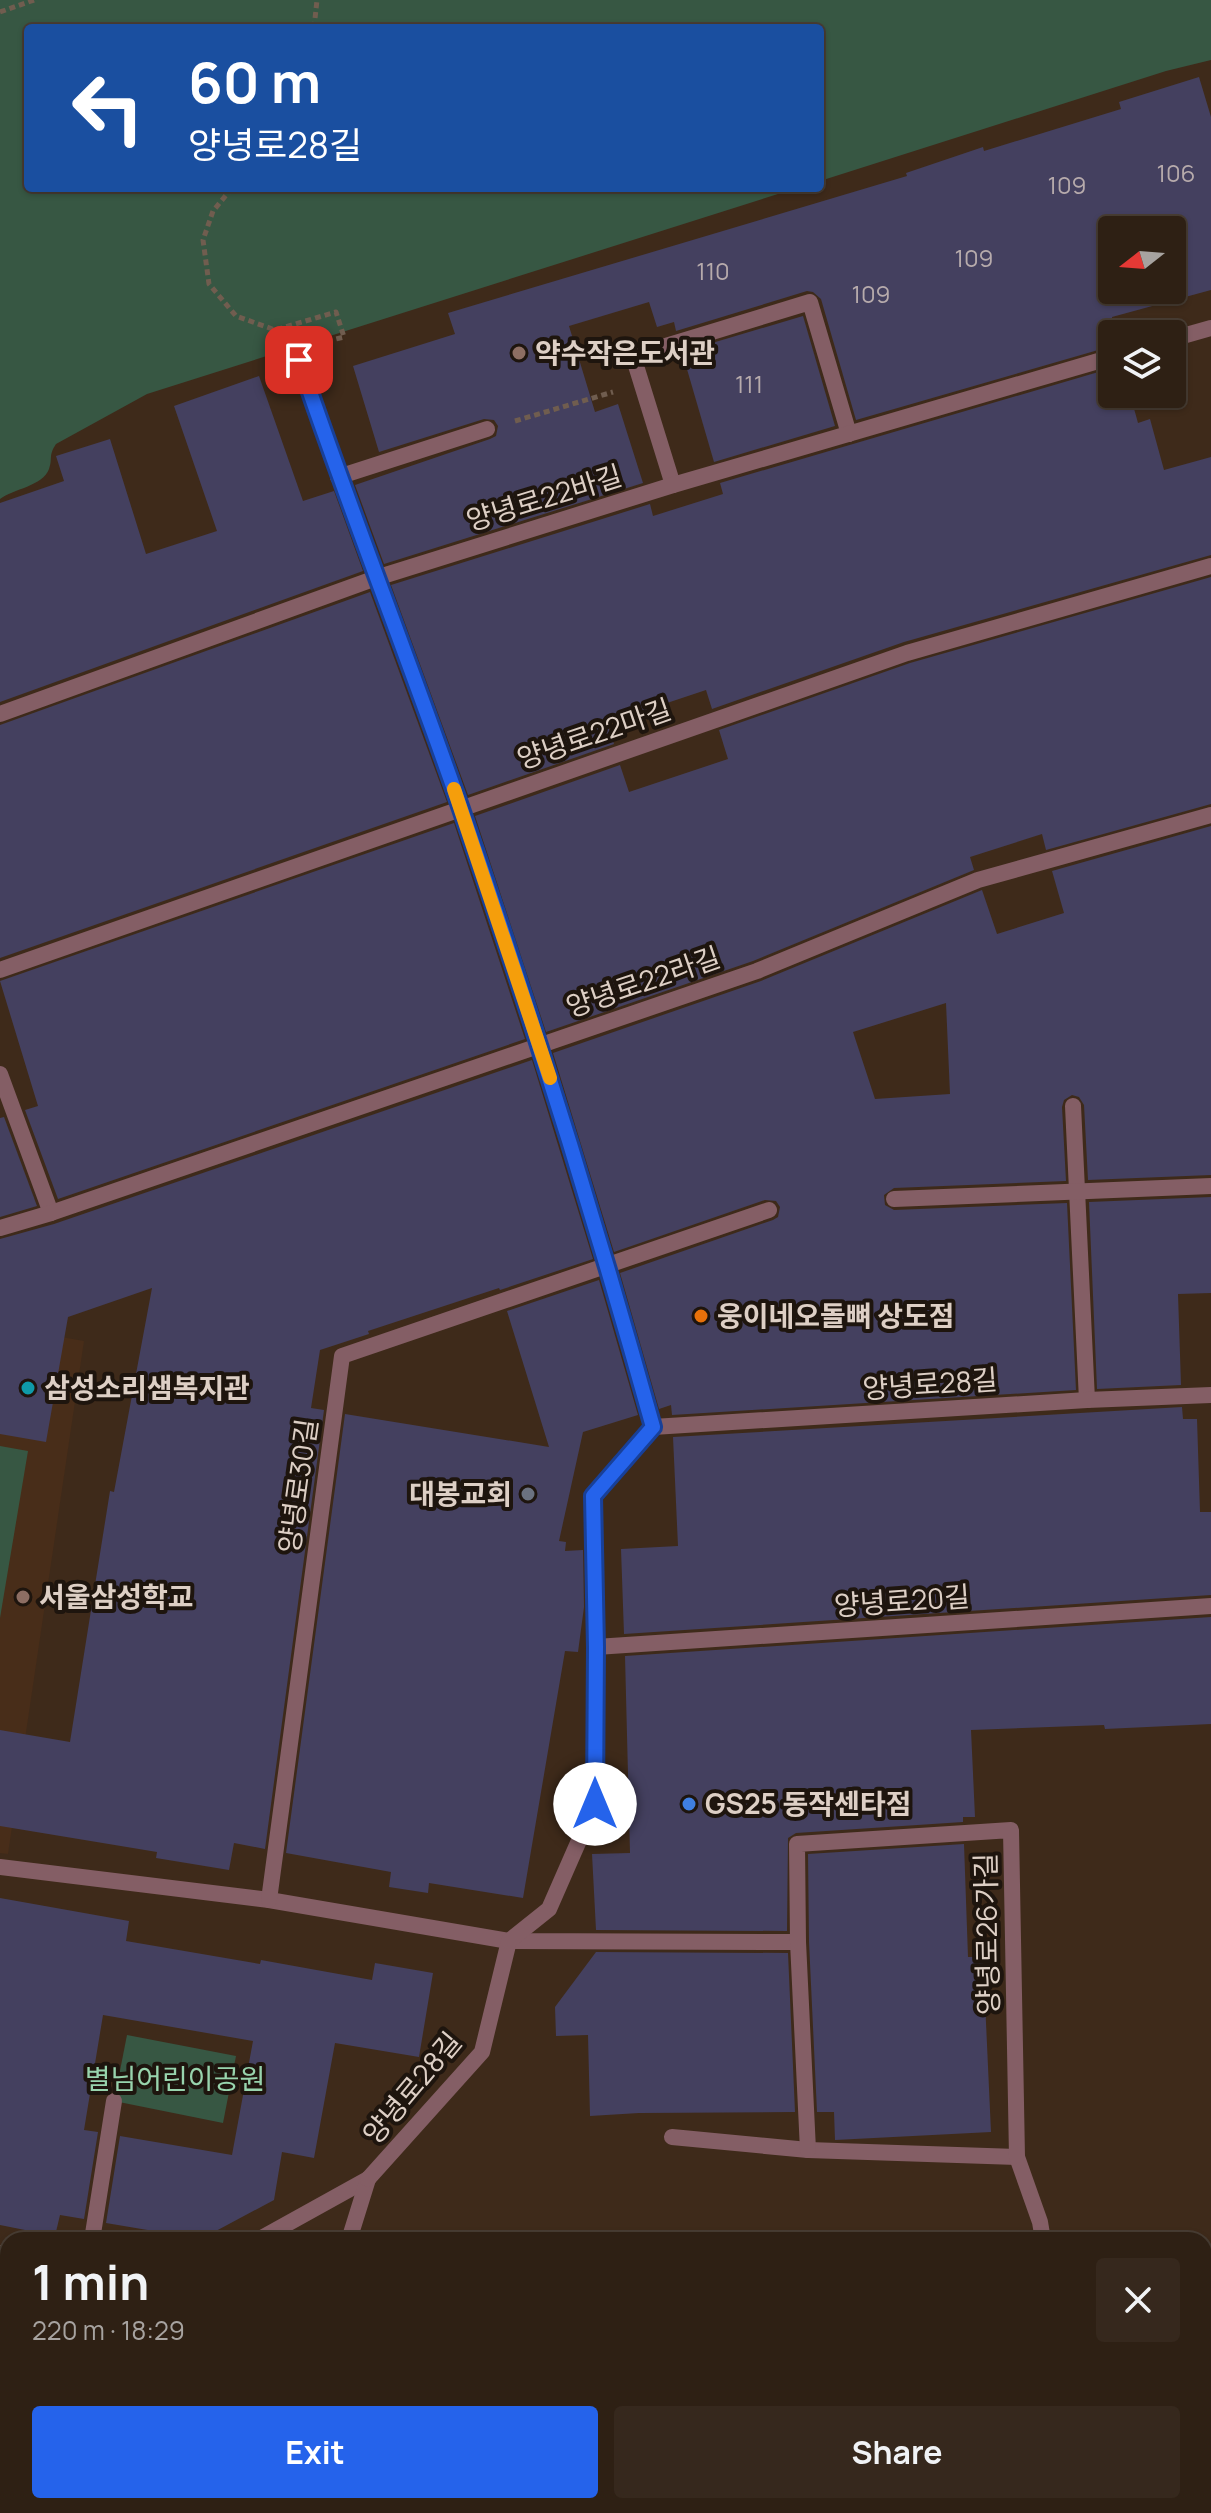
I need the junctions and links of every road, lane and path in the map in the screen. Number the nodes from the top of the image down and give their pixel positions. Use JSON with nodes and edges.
{"nodes":[{"id":1,"x":34,"y":0,"type":"edge"},
{"id":2,"x":317,"y":0,"type":"edge"},
{"id":3,"x":0,"y":12,"type":"edge"},
{"id":4,"x":314,"y":24,"type":"edge"},
{"id":5,"x":229,"y":192,"type":"edge"},
{"id":6,"x":1211,"y":328,"type":"edge"},
{"id":7,"x":1186,"y":335,"type":"edge"},
{"id":8,"x":299,"y":360,"type":"joint"},
{"id":9,"x":1098,"y":361,"type":"edge"},
{"id":10,"x":642,"y":384,"type":"junction"},
{"id":11,"x":487,"y":429,"type":"joint"},
{"id":12,"x":849,"y":434,"type":"junction"},
{"id":13,"x":338,"y":477,"type":"junction"},
{"id":14,"x":673,"y":485,"type":"junction"},
{"id":15,"x":1211,"y":566,"type":"edge"},
{"id":16,"x":376,"y":578,"type":"junction"},
{"id":17,"x":0,"y":714,"type":"edge"},
{"id":18,"x":460,"y":808,"type":"junction"},
{"id":19,"x":1211,"y":815,"type":"edge"},
{"id":20,"x":0,"y":970,"type":"edge"},
{"id":21,"x":539,"y":1044,"type":"junction"},
{"id":22,"x":0,"y":1074,"type":"edge"},
{"id":23,"x":1073,"y":1106,"type":"dead end"},
{"id":24,"x":1211,"y":1186,"type":"edge"},
{"id":25,"x":1077,"y":1192,"type":"junction"},
{"id":26,"x":894,"y":1199,"type":"dead end"},
{"id":27,"x":769,"y":1210,"type":"dead end"},
{"id":28,"x":51,"y":1213,"type":"junction"},
{"id":29,"x":0,"y":1228,"type":"edge"},
{"id":30,"x":607,"y":1265,"type":"junction"},
{"id":31,"x":1211,"y":1395,"type":"edge"},
{"id":32,"x":1087,"y":1400,"type":"junction"},
{"id":33,"x":653,"y":1427,"type":"junction"},
{"id":34,"x":1211,"y":1606,"type":"edge"},
{"id":35,"x":596,"y":1647,"type":"junction"},
{"id":36,"x":0,"y":1867,"type":"edge"},
{"id":37,"x":269,"y":1900,"type":"junction"},
{"id":38,"x":509,"y":1941,"type":"junction"},
{"id":39,"x":798,"y":1942,"type":"junction"},
{"id":40,"x":114,"y":2101,"type":"dead end"},
{"id":41,"x":672,"y":2137,"type":"dead end"},
{"id":42,"x":808,"y":2150,"type":"junction"},
{"id":43,"x":1017,"y":2157,"type":"junction"},
{"id":44,"x":368,"y":2179,"type":"junction"},
{"id":45,"x":93,"y":2232,"type":"edge"},
{"id":46,"x":272,"y":2232,"type":"edge"},
{"id":47,"x":351,"y":2232,"type":"edge"},
{"id":48,"x":1042,"y":2232,"type":"edge"}],
"edges":[{"from":1,"to":3,"type":"path"},
{"from":2,"to":4,"type":"path"},
{"from":5,"to":8,"type":"path"},
{"from":6,"to":7,"type":"street"},
{"from":8,"to":13,"type":"street"},
{"from":9,"to":12,"type":"street","name":"양녕로22바길"},
{"from":10,"to":11,"type":"path"},
{"from":10,"to":12,"type":"street"},
{"from":10,"to":14,"type":"street"},
{"from":11,"to":13,"type":"street"},
{"from":12,"to":14,"type":"street","name":"양녕로22바길"},
{"from":13,"to":16,"type":"street"},
{"from":14,"to":16,"type":"street","name":"양녕로22바길"},
{"from":15,"to":18,"type":"street","name":"양녕로22마길"},
{"from":16,"to":17,"type":"street","name":"양녕로22바길"},
{"from":16,"to":18,"type":"street"},
{"from":18,"to":20,"type":"street","name":"양녕로22마길"},
{"from":18,"to":21,"type":"street"},
{"from":19,"to":21,"type":"street","name":"양녕로22라길"},
{"from":21,"to":28,"type":"street","name":"양녕로22라길"},
{"from":21,"to":30,"type":"street"},
{"from":22,"to":28,"type":"street"},
{"from":23,"to":25,"type":"street"},
{"from":24,"to":25,"type":"street"},
{"from":25,"to":26,"type":"street"},
{"from":25,"to":32,"type":"street"},
{"from":27,"to":30,"type":"street"},
{"from":28,"to":29,"type":"street","name":"양녕로22라길"},
{"from":30,"to":33,"type":"street"},
{"from":30,"to":37,"type":"street","name":"양녕로30길"},
{"from":31,"to":32,"type":"street","name":"양녕로28길"},
{"from":32,"to":33,"type":"street","name":"양녕로28길"},
{"from":33,"to":35,"type":"street"},
{"from":34,"to":35,"type":"street","name":"양녕로20길"},
{"from":35,"to":38,"type":"street"},
{"from":36,"to":37,"type":"street"},
{"from":37,"to":38,"type":"street"},
{"from":38,"to":39,"type":"street"},
{"from":38,"to":44,"type":"street","name":"양녕로28길"},
{"from":39,"to":42,"type":"street","name":"양녕로26가길"},
{"from":39,"to":43,"type":"street","name":"양녕로26가길"},
{"from":40,"to":45,"type":"street"},
{"from":41,"to":42,"type":"street"},
{"from":42,"to":43,"type":"street"},
{"from":43,"to":48,"type":"street","name":"양녕로26가길"},
{"from":44,"to":46,"type":"street","name":"양녕로28길"},
{"from":44,"to":47,"type":"street"}]}
